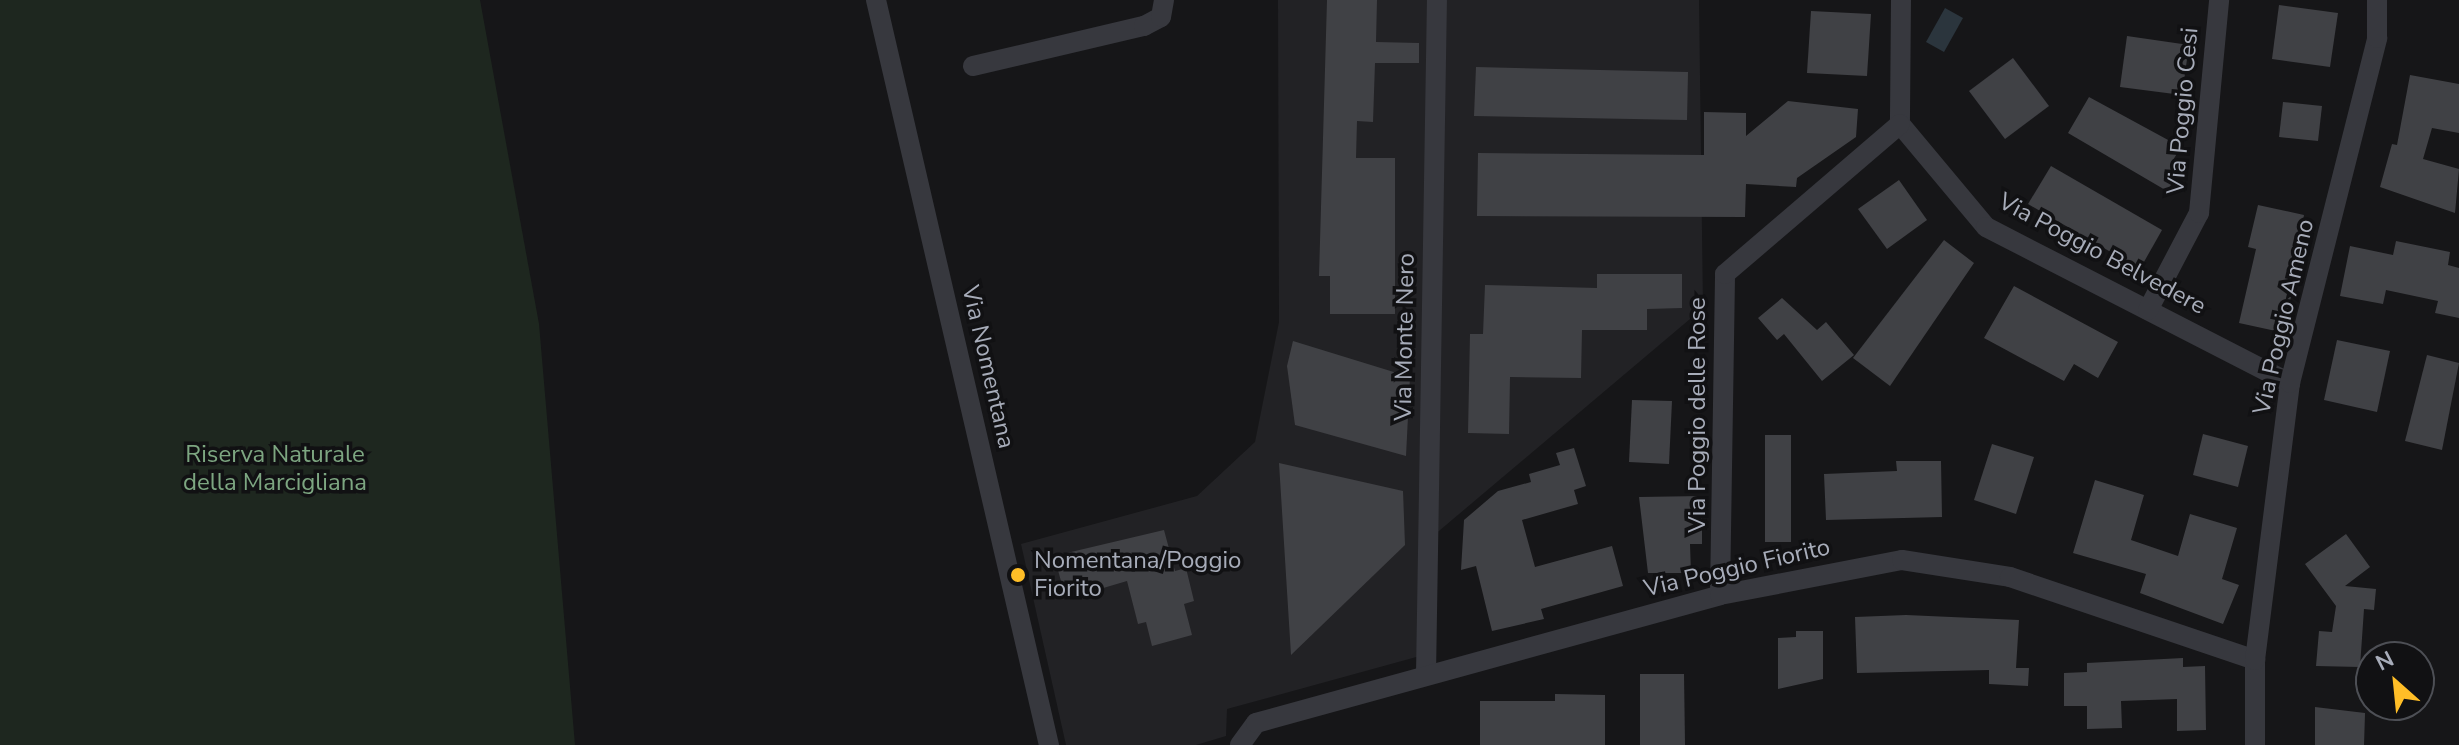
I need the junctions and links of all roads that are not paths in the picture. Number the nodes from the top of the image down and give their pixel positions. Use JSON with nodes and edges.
{"nodes":[{"id":1,"x":876,"y":0,"type":"edge"},
{"id":2,"x":1164,"y":0,"type":"edge"},
{"id":3,"x":1437,"y":0,"type":"edge"},
{"id":4,"x":1901,"y":0,"type":"edge"},
{"id":5,"x":2219,"y":0,"type":"edge"},
{"id":6,"x":2377,"y":0,"type":"edge"},
{"id":7,"x":973,"y":66,"type":"dead end"},
{"id":8,"x":1900,"y":124,"type":"junction"},
{"id":9,"x":2148,"y":310,"type":"junction"},
{"id":10,"x":2290,"y":383,"type":"junction"},
{"id":11,"x":1720,"y":595,"type":"junction"},
{"id":12,"x":2255,"y":660,"type":"junction"},
{"id":13,"x":1426,"y":675,"type":"junction"},
{"id":14,"x":1049,"y":745,"type":"edge"},
{"id":15,"x":1240,"y":745,"type":"edge"},
{"id":16,"x":2255,"y":745,"type":"edge"}],
"edges":[{"from":1,"to":14,"type":"street","name":"Via Nomentana"},
{"from":2,"to":7,"type":"street"},
{"from":3,"to":13,"type":"street","name":"Via Monte Nero"},
{"from":4,"to":8,"type":"street"},
{"from":5,"to":9,"type":"street","name":"Via Poggio Cesi"},
{"from":6,"to":10,"type":"street","name":"Via Poggio Ameno"},
{"from":8,"to":9,"type":"street","name":"Via Poggio Belvedere"},
{"from":8,"to":11,"type":"street","name":"Via Poggio delle Rose"},
{"from":9,"to":10,"type":"street","name":"Via Poggio Belvedere"},
{"from":10,"to":12,"type":"street","name":"Via Poggio Ameno"},
{"from":11,"to":12,"type":"street","name":"Via Poggio Fiorito"},
{"from":11,"to":13,"type":"street","name":"Via Poggio Fiorito"},
{"from":12,"to":16,"type":"street","name":"Via Poggio Ameno"},
{"from":13,"to":15,"type":"street","name":"Via Poggio Fiorito"}]}
